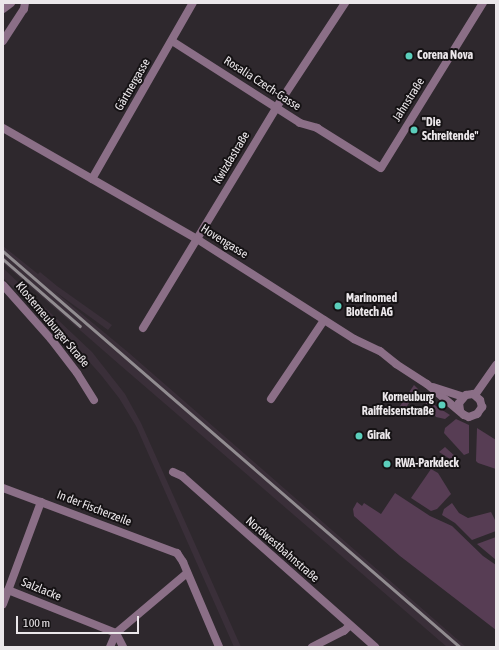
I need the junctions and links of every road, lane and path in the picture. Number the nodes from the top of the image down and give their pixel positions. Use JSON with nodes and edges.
{"nodes":[{"id":1,"x":11,"y":3,"type":"edge"},
{"id":2,"x":25,"y":3,"type":"edge"},
{"id":3,"x":193,"y":3,"type":"edge"},
{"id":4,"x":345,"y":3,"type":"edge"},
{"id":5,"x":483,"y":3,"type":"edge"},
{"id":6,"x":3,"y":9,"type":"edge"},
{"id":7,"x":3,"y":41,"type":"edge"},
{"id":8,"x":172,"y":41,"type":"junction"},
{"id":9,"x":276,"y":108,"type":"junction"},
{"id":10,"x":3,"y":128,"type":"edge"},
{"id":11,"x":381,"y":168,"type":"joint"},
{"id":12,"x":92,"y":179,"type":"junction"},
{"id":13,"x":197,"y":239,"type":"junction"},
{"id":14,"x":3,"y":285,"type":"edge"},
{"id":15,"x":324,"y":320,"type":"junction"},
{"id":16,"x":143,"y":328,"type":"dead end"},
{"id":17,"x":496,"y":365,"type":"edge"},
{"id":18,"x":427,"y":384,"type":"junction"},
{"id":19,"x":475,"y":395,"type":"junction"},
{"id":20,"x":463,"y":397,"type":"junction"},
{"id":21,"x":271,"y":399,"type":"dead end"},
{"id":22,"x":94,"y":400,"type":"dead end"},
{"id":23,"x":460,"y":410,"type":"junction"},
{"id":24,"x":173,"y":472,"type":"dead end"},
{"id":25,"x":3,"y":488,"type":"edge"},
{"id":26,"x":41,"y":502,"type":"junction"},
{"id":27,"x":187,"y":573,"type":"junction"},
{"id":28,"x":8,"y":590,"type":"junction"},
{"id":29,"x":3,"y":604,"type":"edge"},
{"id":30,"x":350,"y":625,"type":"junction"},
{"id":31,"x":116,"y":633,"type":"junction"},
{"id":32,"x":110,"y":647,"type":"edge"},
{"id":33,"x":123,"y":647,"type":"edge"},
{"id":34,"x":218,"y":647,"type":"edge"},
{"id":35,"x":312,"y":647,"type":"edge"},
{"id":36,"x":375,"y":647,"type":"edge"}],
"edges":[{"from":1,"to":6,"type":"street"},
{"from":2,"to":7,"type":"street"},
{"from":3,"to":8,"type":"street","name":"Gärtnergasse"},
{"from":4,"to":9,"type":"street","name":"Kwizdastraße"},
{"from":5,"to":11,"type":"street","name":"Jahnstraße"},
{"from":8,"to":9,"type":"street","name":"Rosalia Czech-Gasse"},
{"from":8,"to":12,"type":"street","name":"Gärtnergasse"},
{"from":9,"to":11,"type":"street","name":"Rosalia Czech-Gasse"},
{"from":9,"to":13,"type":"street","name":"Kwizdastraße"},
{"from":10,"to":12,"type":"street","name":"Hovengasse"},
{"from":12,"to":13,"type":"street","name":"Hovengasse"},
{"from":13,"to":15,"type":"street","name":"Hovengasse"},
{"from":13,"to":16,"type":"street","name":"Kwizdastraße"},
{"from":14,"to":22,"type":"street","name":"Klosterneuburger Straße"},
{"from":15,"to":18,"type":"street","name":"Hovengasse"},
{"from":15,"to":21,"type":"street"},
{"from":17,"to":19,"type":"street"},
{"from":18,"to":20,"type":"street","name":"Hovengasse"},
{"from":18,"to":23,"type":"street","name":"Hovengasse"},
{"from":19,"to":20,"type":"street"},
{"from":19,"to":23,"type":"street","name":"Hovengasse"},
{"from":20,"to":23,"type":"street"},
{"from":24,"to":30,"type":"street","name":"Nordwestbahnstraße"},
{"from":25,"to":26,"type":"street","name":"In der Fischerzeile"},
{"from":26,"to":27,"type":"street","name":"In der Fischerzeile"},
{"from":26,"to":28,"type":"street"},
{"from":27,"to":31,"type":"street"},
{"from":27,"to":34,"type":"street"},
{"from":28,"to":29,"type":"street"},
{"from":28,"to":31,"type":"street","name":"Salzlacke"},
{"from":30,"to":35,"type":"street"},
{"from":30,"to":36,"type":"street","name":"Nordwestbahnstraße"},
{"from":31,"to":32,"type":"street"},
{"from":31,"to":33,"type":"street"}]}
